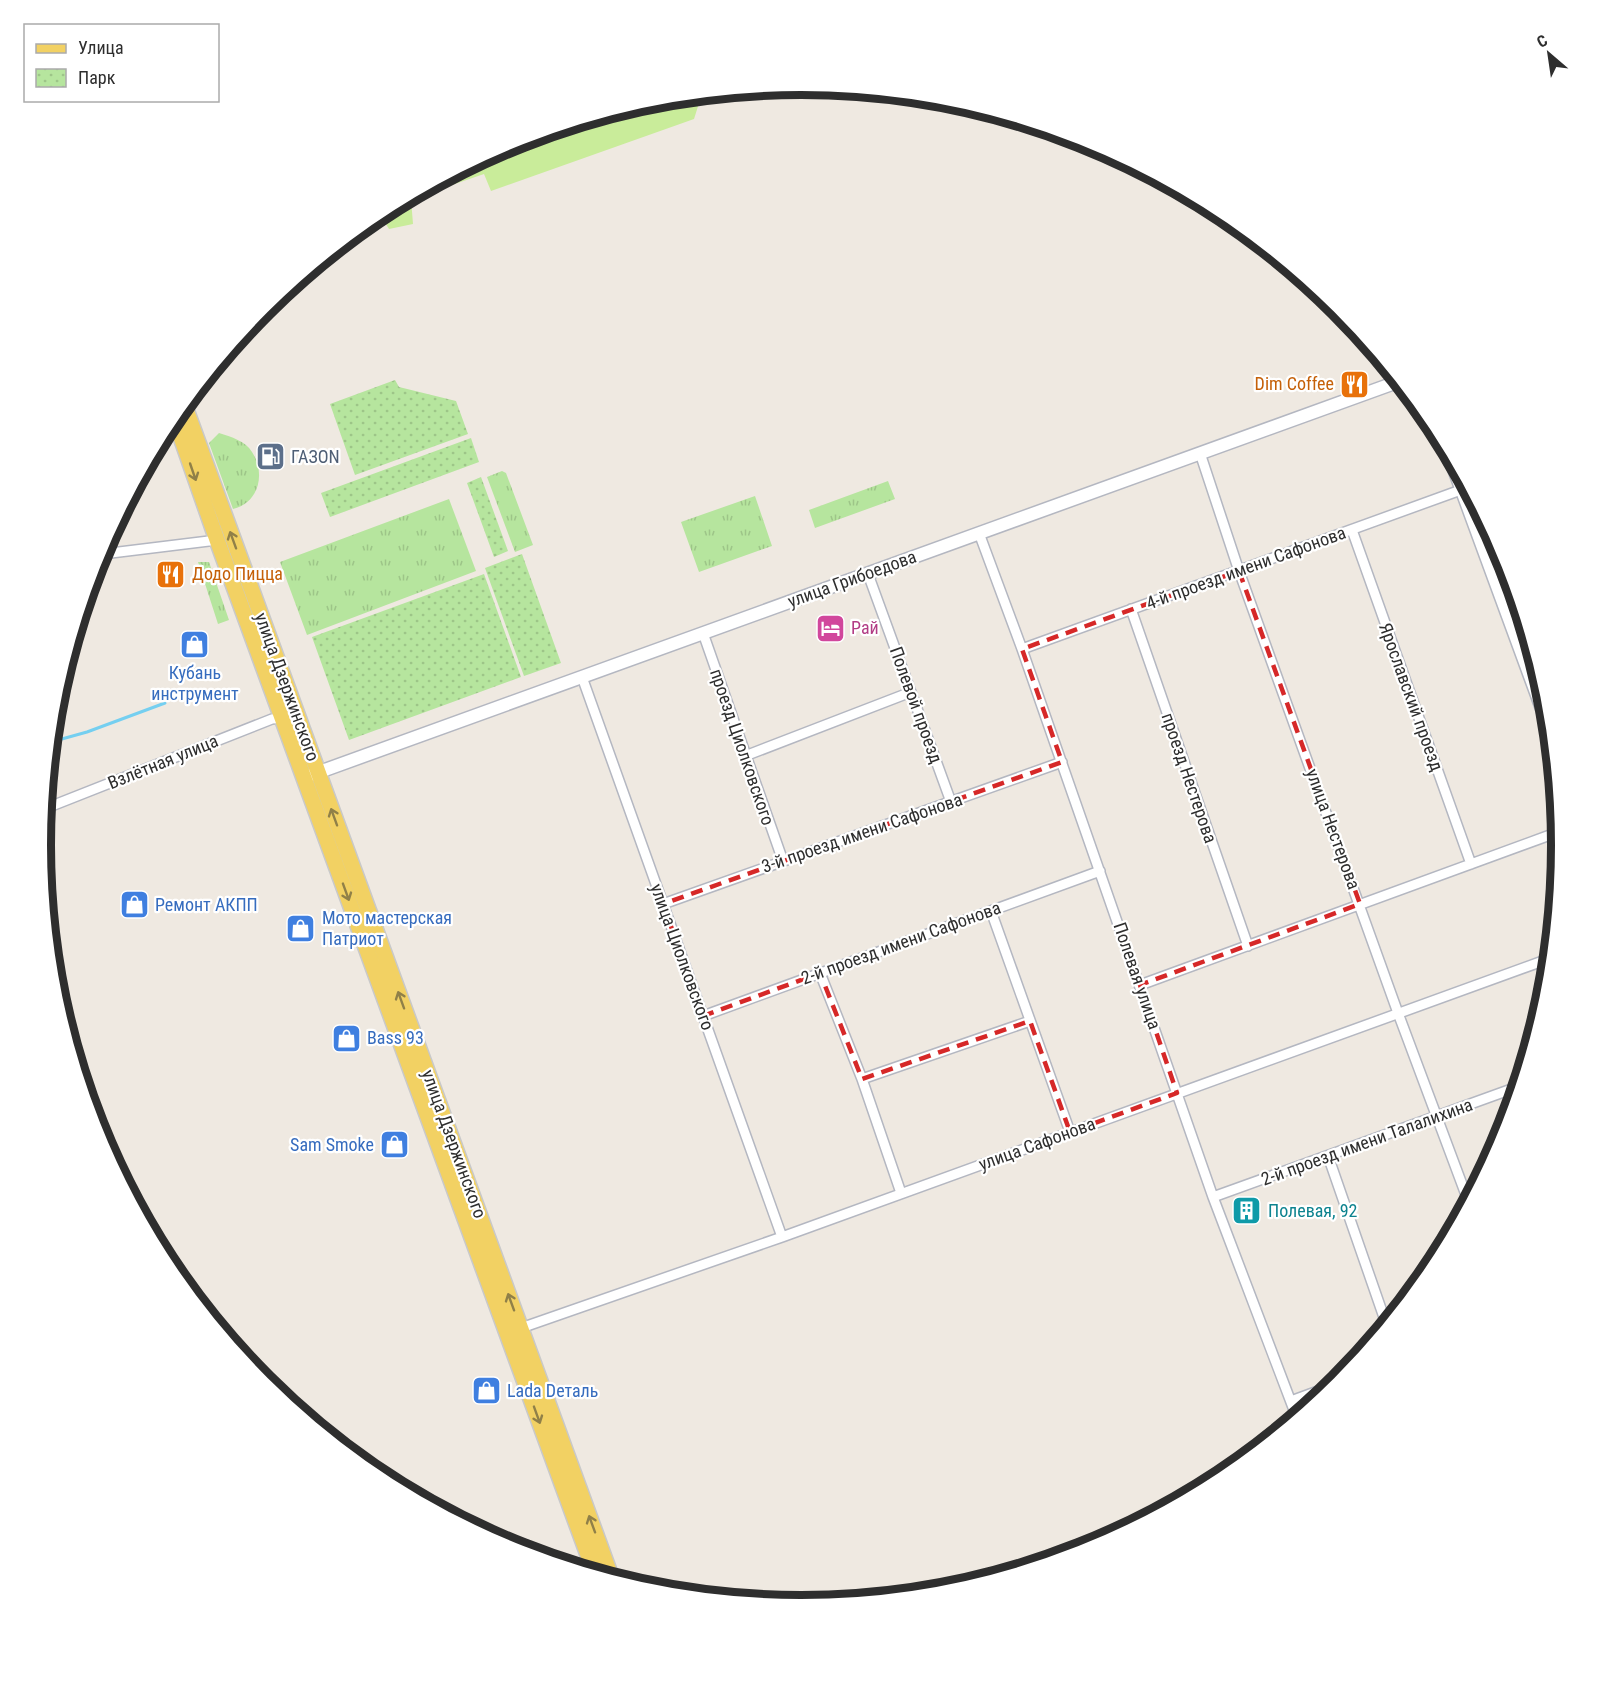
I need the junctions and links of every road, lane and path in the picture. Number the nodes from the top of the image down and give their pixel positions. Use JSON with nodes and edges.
{"nodes":[{"id":1,"x":1393,"y":384,"type":"edge"},
{"id":2,"x":188,"y":414,"type":"edge"},
{"id":3,"x":178,"y":428,"type":"edge"},
{"id":4,"x":1200,"y":453,"type":"junction"},
{"id":5,"x":1462,"y":490,"type":"edge"},
{"id":6,"x":1472,"y":508,"type":"edge"},
{"id":7,"x":1352,"y":530,"type":"junction"},
{"id":8,"x":979,"y":533,"type":"junction"},
{"id":9,"x":217,"y":540,"type":"junction"},
{"id":10,"x":110,"y":553,"type":"edge"},
{"id":11,"x":1239,"y":571,"type":"junction"},
{"id":12,"x":868,"y":574,"type":"junction"},
{"id":13,"x":1131,"y":609,"type":"junction"},
{"id":14,"x":703,"y":633,"type":"junction"},
{"id":15,"x":1022,"y":649,"type":"junction"},
{"id":16,"x":582,"y":677,"type":"junction"},
{"id":17,"x":1536,"y":690,"type":"edge"},
{"id":18,"x":911,"y":692,"type":"junction"},
{"id":19,"x":282,"y":718,"type":"junction"},
{"id":20,"x":745,"y":756,"type":"junction"},
{"id":21,"x":1062,"y":762,"type":"junction"},
{"id":22,"x":311,"y":775,"type":"junction"},
{"id":23,"x":951,"y":802,"type":"junction"},
{"id":24,"x":53,"y":806,"type":"edge"},
{"id":25,"x":1552,"y":834,"type":"edge"},
{"id":26,"x":783,"y":861,"type":"junction"},
{"id":27,"x":1471,"y":864,"type":"junction"},
{"id":28,"x":1100,"y":871,"type":"junction"},
{"id":29,"x":663,"y":904,"type":"junction"},
{"id":30,"x":1360,"y":904,"type":"junction"},
{"id":31,"x":991,"y":910,"type":"junction"},
{"id":32,"x":1248,"y":946,"type":"junction"},
{"id":33,"x":1543,"y":961,"type":"edge"},
{"id":34,"x":820,"y":973,"type":"junction"},
{"id":35,"x":1140,"y":985,"type":"junction"},
{"id":36,"x":1398,"y":1013,"type":"junction"},
{"id":37,"x":703,"y":1016,"type":"junction"},
{"id":38,"x":1030,"y":1021,"type":"junction"},
{"id":39,"x":862,"y":1079,"type":"junction"},
{"id":40,"x":1511,"y":1089,"type":"edge"},
{"id":41,"x":1177,"y":1093,"type":"junction"},
{"id":42,"x":1438,"y":1116,"type":"junction"},
{"id":43,"x":1070,"y":1132,"type":"junction"},
{"id":44,"x":1328,"y":1156,"type":"junction"},
{"id":45,"x":901,"y":1193,"type":"junction"},
{"id":46,"x":1466,"y":1194,"type":"edge"},
{"id":47,"x":1213,"y":1197,"type":"junction"},
{"id":48,"x":782,"y":1237,"type":"junction"},
{"id":49,"x":1384,"y":1318,"type":"edge"},
{"id":50,"x":521,"y":1328,"type":"junction"},
{"id":51,"x":1315,"y":1392,"type":"edge"},
{"id":52,"x":1291,"y":1401,"type":"junction"},
{"id":53,"x":1295,"y":1411,"type":"edge"},
{"id":54,"x":592,"y":1566,"type":"edge"},
{"id":55,"x":609,"y":1570,"type":"edge"}],
"edges":[{"from":1,"to":4,"type":"street","name":"улица Грибоедова"},
{"from":22,"to":2,"type":"main road","name":"улица Дзержинского","one_way":true},
{"from":3,"to":9,"type":"main road","name":"улица Дзержинского","one_way":true},
{"from":4,"to":8,"type":"street","name":"улица Грибоедова"},
{"from":4,"to":11,"type":"street","name":"улица Нестерова"},
{"from":5,"to":7,"type":"street","name":"4-й проезд имени Сафонова"},
{"from":6,"to":17,"type":"street"},
{"from":7,"to":11,"type":"street","name":"4-й проезд имени Сафонова"},
{"from":7,"to":27,"type":"street","name":"Ярославский проезд"},
{"from":8,"to":12,"type":"street","name":"улица Грибоедова"},
{"from":8,"to":15,"type":"street","name":"Полевая улица"},
{"from":9,"to":10,"type":"street"},
{"from":9,"to":19,"type":"main road","name":"улица Дзержинского"},
{"from":11,"to":13,"type":"street","name":"4-й проезд имени Сафонова"},
{"from":11,"to":30,"type":"street","name":"улица Нестерова"},
{"from":12,"to":14,"type":"street","name":"улица Грибоедова"},
{"from":12,"to":18,"type":"street","name":"Полевой проезд"},
{"from":13,"to":15,"type":"street","name":"4-й проезд имени Сафонова"},
{"from":13,"to":32,"type":"street","name":"проезд Нестерова"},
{"from":14,"to":16,"type":"street","name":"улица Грибоедова"},
{"from":14,"to":20,"type":"street","name":"проезд Циолковского"},
{"from":15,"to":21,"type":"street","name":"Полевая улица"},
{"from":16,"to":22,"type":"street","name":"улица Грибоедова"},
{"from":16,"to":29,"type":"street","name":"улица Циолковского"},
{"from":18,"to":20,"type":"street"},
{"from":18,"to":23,"type":"street","name":"Полевой проезд"},
{"from":19,"to":22,"type":"main road","name":"улица Дзержинского"},
{"from":19,"to":24,"type":"street","name":"Взлётная улица"},
{"from":20,"to":26,"type":"street","name":"проезд Циолковского"},
{"from":21,"to":23,"type":"street","name":"3-й проезд имени Сафонова"},
{"from":21,"to":28,"type":"street","name":"Полевая улица"},
{"from":50,"to":22,"type":"main road","name":"улица Дзержинского","one_way":true},
{"from":22,"to":54,"type":"main road","name":"улица Дзержинского","one_way":true},
{"from":23,"to":26,"type":"street","name":"3-й проезд имени Сафонова"},
{"from":25,"to":27,"type":"street"},
{"from":26,"to":29,"type":"street","name":"3-й проезд имени Сафонова"},
{"from":27,"to":30,"type":"street"},
{"from":28,"to":31,"type":"street","name":"2-й проезд имени Сафонова"},
{"from":28,"to":35,"type":"street","name":"Полевая улица"},
{"from":29,"to":37,"type":"street","name":"улица Циолковского"},
{"from":30,"to":32,"type":"street"},
{"from":30,"to":36,"type":"street","name":"улица Нестерова"},
{"from":31,"to":34,"type":"street","name":"2-й проезд имени Сафонова"},
{"from":31,"to":38,"type":"street"},
{"from":32,"to":35,"type":"street"},
{"from":33,"to":36,"type":"street","name":"улица Сафонова"},
{"from":34,"to":37,"type":"street","name":"2-й проезд имени Сафонова"},
{"from":34,"to":39,"type":"street"},
{"from":35,"to":41,"type":"street","name":"Полевая улица"},
{"from":36,"to":41,"type":"street","name":"улица Сафонова"},
{"from":36,"to":42,"type":"street","name":"улица Нестерова"},
{"from":37,"to":48,"type":"street","name":"улица Циолковского"},
{"from":38,"to":39,"type":"street"},
{"from":38,"to":43,"type":"street"},
{"from":39,"to":45,"type":"street"},
{"from":40,"to":42,"type":"street","name":"2-й проезд имени Талалихина"},
{"from":41,"to":43,"type":"street","name":"улица Сафонова"},
{"from":41,"to":47,"type":"street","name":"Полевая улица"},
{"from":42,"to":44,"type":"street","name":"2-й проезд имени Талалихина"},
{"from":42,"to":46,"type":"street","name":"улица Нестерова"},
{"from":43,"to":45,"type":"street","name":"улица Сафонова"},
{"from":44,"to":47,"type":"street","name":"2-й проезд имени Талалихина"},
{"from":44,"to":49,"type":"street"},
{"from":45,"to":48,"type":"street","name":"улица Сафонова"},
{"from":47,"to":52,"type":"street","name":"Полевая улица"},
{"from":48,"to":50,"type":"street","name":"улица Сафонова"},
{"from":55,"to":50,"type":"main road","name":"улица Дзержинского","one_way":true},
{"from":51,"to":52,"type":"street"},
{"from":52,"to":53,"type":"street","name":"Полевая улица"}]}
